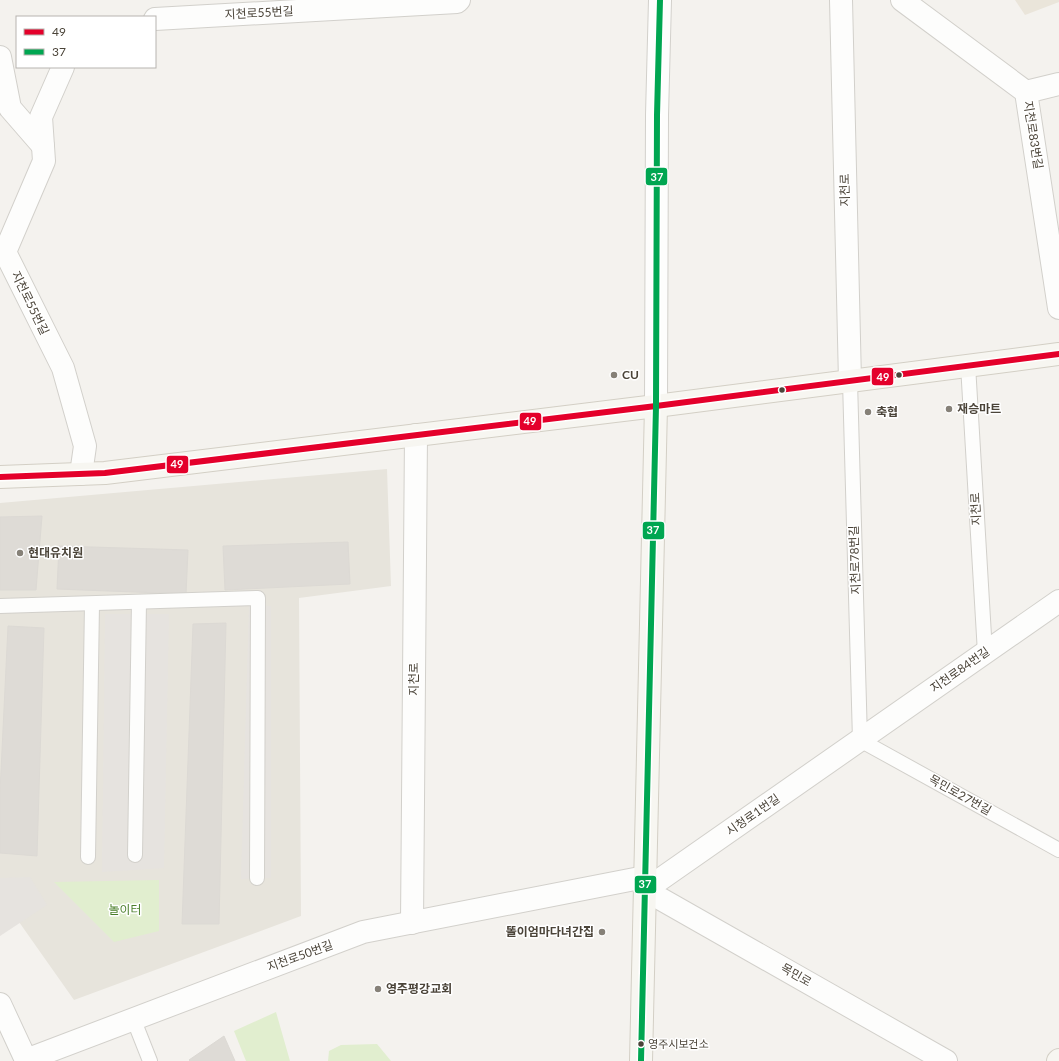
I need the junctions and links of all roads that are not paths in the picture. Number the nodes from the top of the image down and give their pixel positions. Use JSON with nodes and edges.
{"nodes":[{"id":1,"x":458,"y":0,"type":"edge"},
{"id":2,"x":660,"y":0,"type":"edge"},
{"id":3,"x":841,"y":0,"type":"edge"},
{"id":4,"x":902,"y":0,"type":"edge"},
{"id":5,"x":156,"y":19,"type":"edge"},
{"id":6,"x":0,"y":57,"type":"edge"},
{"id":7,"x":63,"y":68,"type":"edge"},
{"id":8,"x":1059,"y":84,"type":"edge"},
{"id":9,"x":1026,"y":92,"type":"junction"},
{"id":10,"x":43,"y":146,"type":"junction"},
{"id":11,"x":1059,"y":308,"type":"edge"},
{"id":12,"x":1059,"y":354,"type":"edge"},
{"id":13,"x":968,"y":366,"type":"junction"},
{"id":14,"x":850,"y":381,"type":"junction"},
{"id":15,"x":656,"y":406,"type":"junction"},
{"id":16,"x":416,"y":435,"type":"junction"},
{"id":17,"x":81,"y":474,"type":"junction"},
{"id":18,"x":0,"y":477,"type":"edge"},
{"id":19,"x":1059,"y":601,"type":"edge"},
{"id":20,"x":138,"y":602,"type":"junction"},
{"id":21,"x":92,"y":604,"type":"junction"},
{"id":22,"x":0,"y":606,"type":"edge"},
{"id":23,"x":985,"y":653,"type":"junction"},
{"id":24,"x":860,"y":740,"type":"junction"},
{"id":25,"x":1059,"y":850,"type":"edge"},
{"id":26,"x":135,"y":855,"type":"dead end"},
{"id":27,"x":88,"y":857,"type":"dead end"},
{"id":28,"x":258,"y":878,"type":"dead end"},
{"id":29,"x":645,"y":884,"type":"junction"},
{"id":30,"x":412,"y":923,"type":"junction"},
{"id":31,"x":0,"y":1004,"type":"edge"},
{"id":32,"x":133,"y":1018,"type":"junction"},
{"id":33,"x":25,"y":1060,"type":"edge"},
{"id":34,"x":150,"y":1061,"type":"edge"},
{"id":35,"x":641,"y":1061,"type":"edge"},
{"id":36,"x":946,"y":1061,"type":"edge"}],
"edges":[{"from":1,"to":5,"type":"street","name":"지천로55번길"},
{"from":2,"to":15,"type":"street"},
{"from":3,"to":14,"type":"street","name":"지천로"},
{"from":4,"to":9,"type":"street","name":"지천로83번길"},
{"from":6,"to":10,"type":"street"},
{"from":7,"to":10,"type":"street","name":"지천로55번길"},
{"from":8,"to":9,"type":"street"},
{"from":9,"to":11,"type":"street","name":"지천로83번길"},
{"from":10,"to":17,"type":"street","name":"지천로55번길"},
{"from":12,"to":13,"type":"main road"},
{"from":13,"to":14,"type":"main road"},
{"from":13,"to":23,"type":"lane","name":"지천로"},
{"from":14,"to":15,"type":"main road"},
{"from":14,"to":24,"type":"lane","name":"지천로78번길"},
{"from":15,"to":16,"type":"main road"},
{"from":15,"to":29,"type":"main road"},
{"from":16,"to":17,"type":"main road"},
{"from":16,"to":30,"type":"street","name":"지천로"},
{"from":17,"to":18,"type":"main road"},
{"from":19,"to":23,"type":"street","name":"지천로84번길"},
{"from":20,"to":21,"type":"lane"},
{"from":20,"to":26,"type":"lane"},
{"from":20,"to":28,"type":"lane"},
{"from":21,"to":22,"type":"lane"},
{"from":21,"to":27,"type":"lane"},
{"from":23,"to":24,"type":"street","name":"지천로84번길"},
{"from":24,"to":25,"type":"lane","name":"목민로27번길"},
{"from":24,"to":29,"type":"street","name":"시청로1번길"},
{"from":29,"to":30,"type":"street","name":"지천로50번길"},
{"from":29,"to":35,"type":"main road"},
{"from":29,"to":36,"type":"street","name":"목민로"},
{"from":30,"to":32,"type":"street","name":"지천로50번길"},
{"from":31,"to":33,"type":"street","name":"지천로50번길"},
{"from":32,"to":33,"type":"street","name":"지천로50번길"},
{"from":32,"to":34,"type":"lane"}]}
